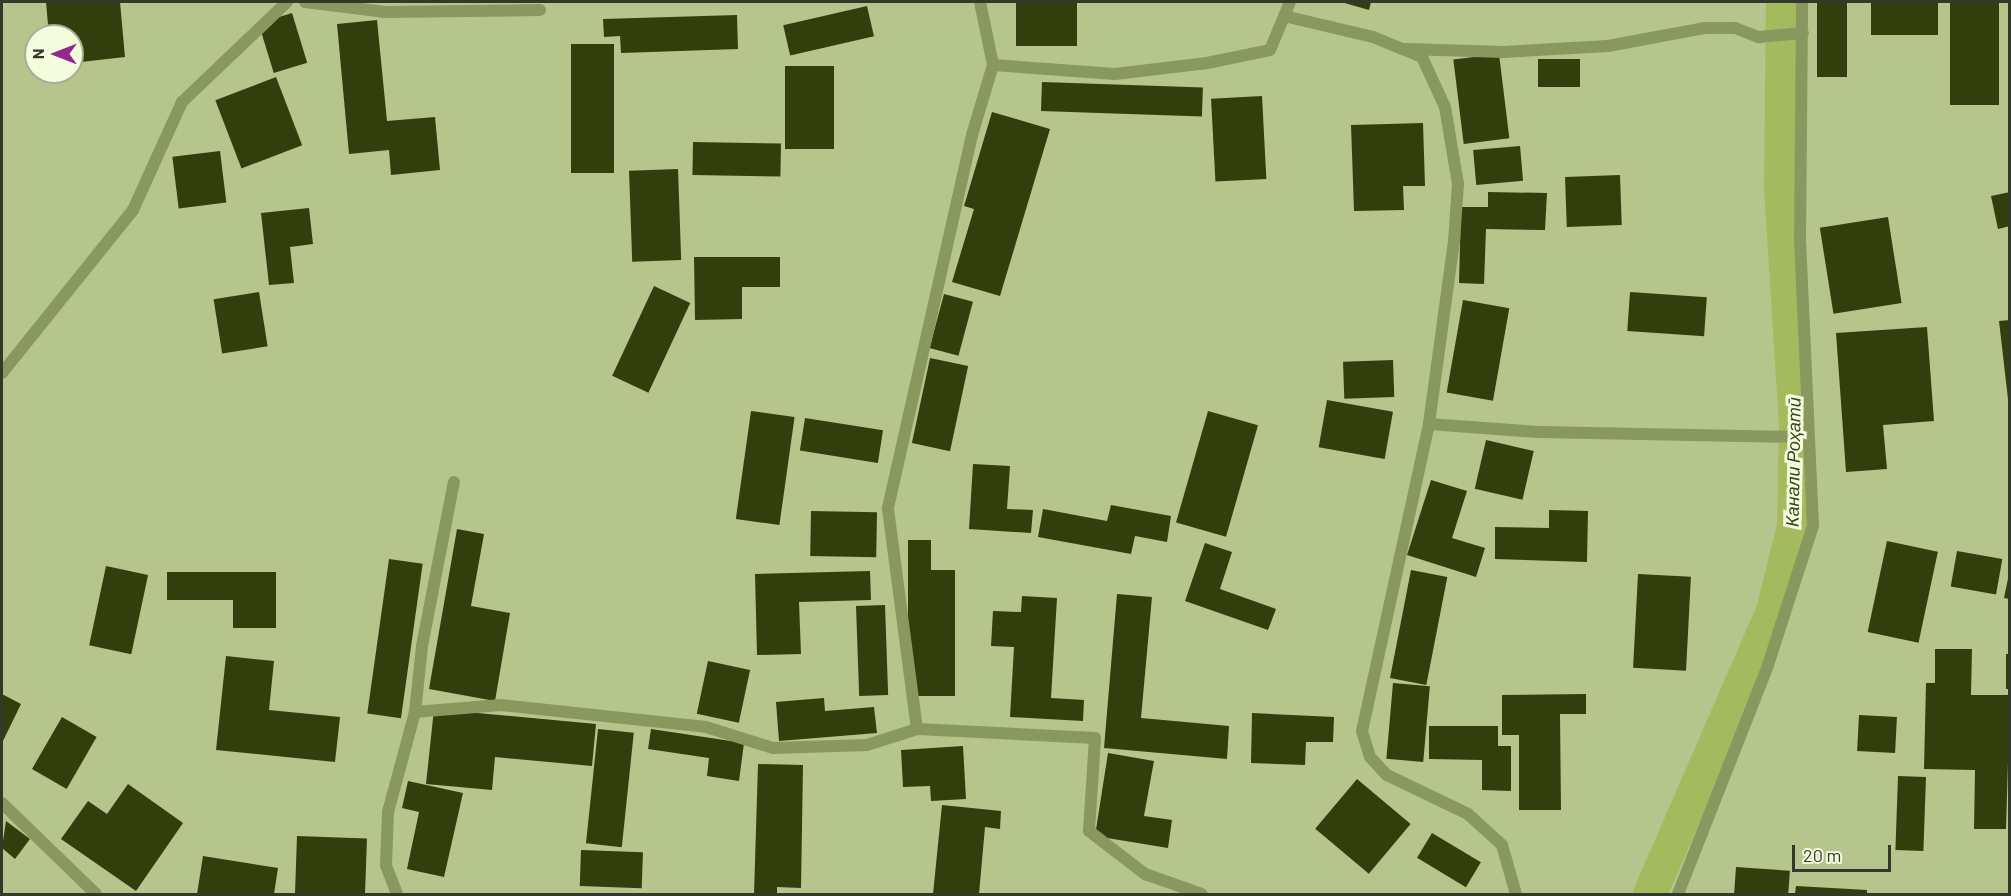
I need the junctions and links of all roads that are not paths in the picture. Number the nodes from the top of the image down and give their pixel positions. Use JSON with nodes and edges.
{"nodes":[{"id":1,"x":287,"y":2,"type":"edge"},
{"id":2,"x":305,"y":2,"type":"edge"},
{"id":3,"x":980,"y":2,"type":"edge"},
{"id":4,"x":1290,"y":2,"type":"edge"},
{"id":5,"x":1802,"y":2,"type":"edge"},
{"id":6,"x":540,"y":10,"type":"dead end"},
{"id":7,"x":1284,"y":16,"type":"junction"},
{"id":8,"x":1803,"y":33,"type":"junction"},
{"id":9,"x":1404,"y":49,"type":"junction"},
{"id":10,"x":993,"y":65,"type":"junction"},
{"id":11,"x":2,"y":373,"type":"edge"},
{"id":12,"x":1429,"y":424,"type":"junction"},
{"id":13,"x":1804,"y":436,"type":"junction"},
{"id":14,"x":454,"y":482,"type":"dead end"},
{"id":15,"x":415,"y":712,"type":"junction"},
{"id":16,"x":917,"y":729,"type":"junction"},
{"id":17,"x":2,"y":803,"type":"edge"},
{"id":18,"x":96,"y":894,"type":"edge"},
{"id":19,"x":397,"y":894,"type":"edge"},
{"id":20,"x":1202,"y":894,"type":"edge"},
{"id":21,"x":1516,"y":894,"type":"edge"},
{"id":22,"x":1678,"y":894,"type":"edge"}],
"edges":[{"from":1,"to":11,"type":"street"},
{"from":2,"to":6,"type":"street"},
{"from":3,"to":10,"type":"street"},
{"from":4,"to":7,"type":"street"},
{"from":5,"to":8,"type":"street"},
{"from":7,"to":9,"type":"street"},
{"from":7,"to":10,"type":"street"},
{"from":8,"to":9,"type":"street"},
{"from":8,"to":13,"type":"street"},
{"from":9,"to":12,"type":"street"},
{"from":10,"to":16,"type":"street"},
{"from":12,"to":13,"type":"street"},
{"from":12,"to":21,"type":"street"},
{"from":13,"to":22,"type":"street"},
{"from":14,"to":15,"type":"street"},
{"from":15,"to":16,"type":"street"},
{"from":15,"to":19,"type":"street"},
{"from":16,"to":20,"type":"street"},
{"from":17,"to":18,"type":"street"}]}
